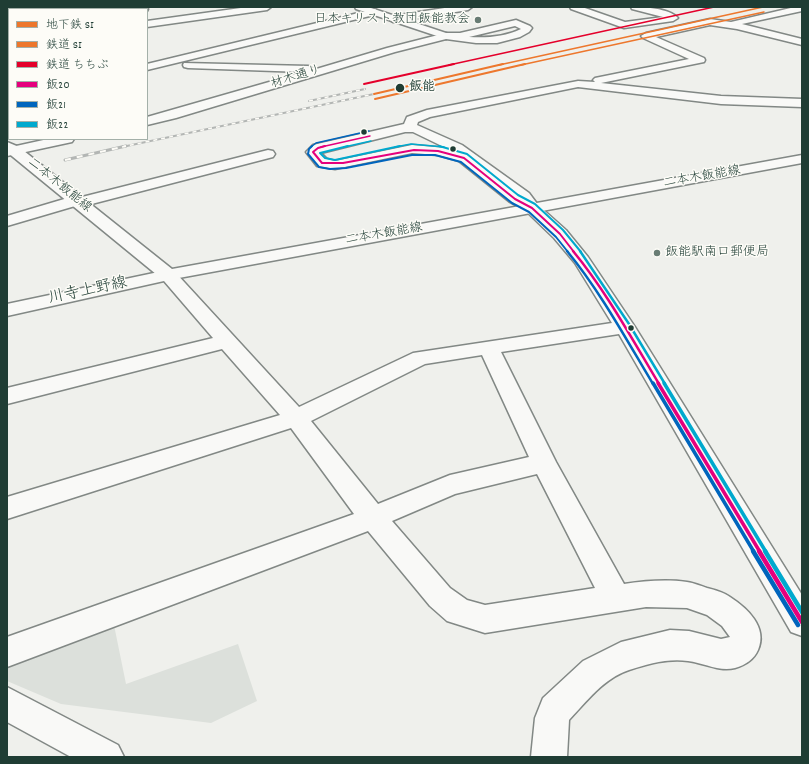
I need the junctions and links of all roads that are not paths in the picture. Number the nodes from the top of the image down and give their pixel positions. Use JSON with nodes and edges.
{"nodes":[{"id":1,"x":267,"y":7,"type":"edge"},
{"id":2,"x":360,"y":7,"type":"edge"},
{"id":3,"x":468,"y":7,"type":"edge"},
{"id":4,"x":574,"y":7,"type":"edge"},
{"id":5,"x":635,"y":7,"type":"edge"},
{"id":6,"x":802,"y":8,"type":"edge"},
{"id":7,"x":148,"y":11,"type":"edge"},
{"id":8,"x":375,"y":12,"type":"junction"},
{"id":9,"x":393,"y":19,"type":"junction"},
{"id":10,"x":165,"y":21,"type":"junction"},
{"id":11,"x":655,"y":21,"type":"junction"},
{"id":12,"x":148,"y":24,"type":"edge"},
{"id":13,"x":730,"y":24,"type":"junction"},
{"id":14,"x":678,"y":29,"type":"junction"},
{"id":15,"x":446,"y":36,"type":"junction"},
{"id":16,"x":802,"y":42,"type":"edge"},
{"id":17,"x":148,"y":64,"type":"edge"},
{"id":18,"x":162,"y":64,"type":"junction"},
{"id":19,"x":148,"y":67,"type":"edge"},
{"id":20,"x":324,"y":70,"type":"junction"},
{"id":21,"x":578,"y":84,"type":"junction"},
{"id":22,"x":802,"y":103,"type":"edge"},
{"id":23,"x":148,"y":121,"type":"edge"},
{"id":24,"x":410,"y":127,"type":"junction"},
{"id":25,"x":62,"y":140,"type":"edge"},
{"id":26,"x":10,"y":150,"type":"edge"},
{"id":27,"x":268,"y":154,"type":"dead end"},
{"id":28,"x":802,"y":160,"type":"edge"},
{"id":29,"x":78,"y":201,"type":"junction"},
{"id":30,"x":532,"y":208,"type":"junction"},
{"id":31,"x":7,"y":220,"type":"edge"},
{"id":32,"x":168,"y":275,"type":"junction"},
{"id":33,"x":7,"y":310,"type":"edge"},
{"id":34,"x":625,"y":327,"type":"junction"},
{"id":35,"x":228,"y":341,"type":"junction"},
{"id":36,"x":490,"y":348,"type":"junction"},
{"id":37,"x":7,"y":396,"type":"edge"},
{"id":38,"x":296,"y":418,"type":"junction"},
{"id":39,"x":544,"y":463,"type":"junction"},
{"id":40,"x":7,"y":508,"type":"edge"},
{"id":41,"x":373,"y":518,"type":"junction"},
{"id":42,"x":616,"y":599,"type":"junction"},
{"id":43,"x":802,"y":622,"type":"edge"},
{"id":44,"x":7,"y":652,"type":"edge"},
{"id":45,"x":7,"y":704,"type":"edge"},
{"id":46,"x":106,"y":757,"type":"edge"},
{"id":47,"x":549,"y":757,"type":"edge"}],
"edges":[{"from":1,"to":10,"type":"street"},
{"from":2,"to":8,"type":"street"},
{"from":3,"to":9,"type":"street"},
{"from":4,"to":11,"type":"street"},
{"from":5,"to":11,"type":"street"},
{"from":6,"to":13,"type":"street"},
{"from":7,"to":10,"type":"street"},
{"from":8,"to":9,"type":"street"},
{"from":8,"to":18,"type":"street"},
{"from":9,"to":15,"type":"street"},
{"from":10,"to":12,"type":"street"},
{"from":11,"to":14,"type":"street"},
{"from":13,"to":14,"type":"street"},
{"from":13,"to":16,"type":"street"},
{"from":14,"to":21,"type":"street"},
{"from":15,"to":15,"type":"street"},
{"from":15,"to":20,"type":"street","name":"材木通り"},
{"from":17,"to":18,"type":"street"},
{"from":18,"to":19,"type":"street"},
{"from":18,"to":20,"type":"street"},
{"from":20,"to":23,"type":"street","name":"材木通り"},
{"from":21,"to":22,"type":"street"},
{"from":21,"to":24,"type":"street"},
{"from":24,"to":30,"type":"street"},
{"from":24,"to":30,"type":"street"},
{"from":25,"to":26,"type":"street"},
{"from":26,"to":29,"type":"street","name":"二本木飯能線"},
{"from":27,"to":29,"type":"street"},
{"from":28,"to":30,"type":"street","name":"二本木飯能線"},
{"from":29,"to":31,"type":"street"},
{"from":29,"to":32,"type":"street","name":"二本木飯能線"},
{"from":30,"to":32,"type":"street","name":"二本木飯能線"},
{"from":30,"to":34,"type":"street"},
{"from":32,"to":33,"type":"street","name":"川寺上野線"},
{"from":32,"to":35,"type":"street"},
{"from":34,"to":36,"type":"street"},
{"from":34,"to":43,"type":"street"},
{"from":35,"to":37,"type":"street"},
{"from":35,"to":38,"type":"street"},
{"from":36,"to":38,"type":"street"},
{"from":36,"to":39,"type":"street"},
{"from":38,"to":40,"type":"street"},
{"from":38,"to":41,"type":"street"},
{"from":39,"to":41,"type":"street"},
{"from":39,"to":42,"type":"street"},
{"from":41,"to":42,"type":"street"},
{"from":41,"to":44,"type":"street"},
{"from":42,"to":47,"type":"street"},
{"from":45,"to":46,"type":"street"}]}
